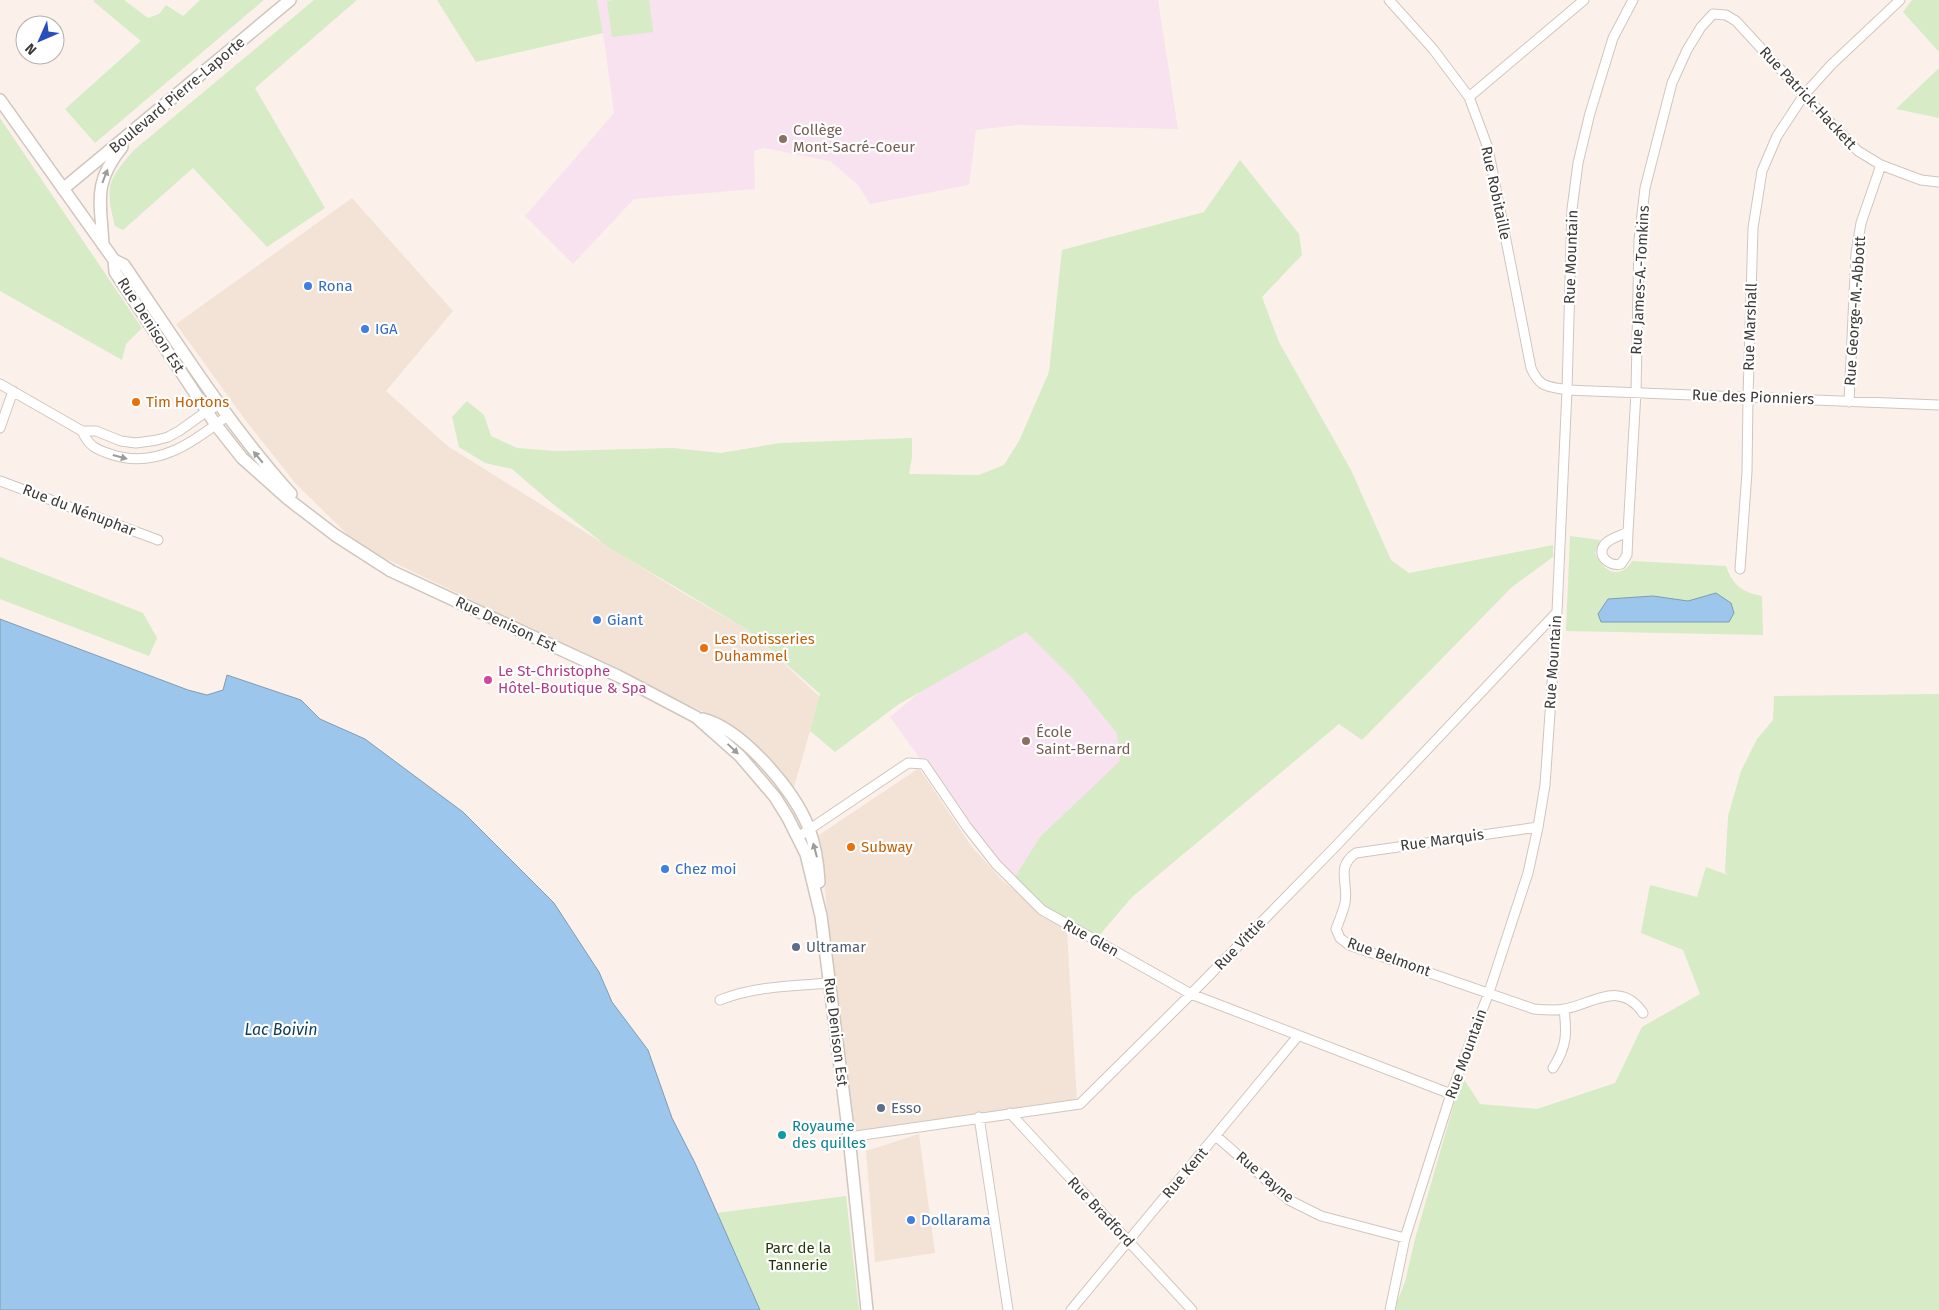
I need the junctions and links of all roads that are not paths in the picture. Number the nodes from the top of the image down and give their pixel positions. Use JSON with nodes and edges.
{"nodes":[{"id":1,"x":290,"y":0,"type":"edge"},
{"id":2,"x":1389,"y":0,"type":"edge"},
{"id":3,"x":1584,"y":0,"type":"edge"},
{"id":4,"x":1633,"y":0,"type":"edge"},
{"id":5,"x":1900,"y":0,"type":"edge"},
{"id":6,"x":1713,"y":14,"type":"joint"},
{"id":7,"x":1804,"y":96,"type":"junction"},
{"id":8,"x":1468,"y":97,"type":"junction"},
{"id":9,"x":0,"y":100,"type":"edge"},
{"id":10,"x":137,"y":128,"type":"junction"},
{"id":11,"x":1881,"y":165,"type":"junction"},
{"id":12,"x":1939,"y":182,"type":"edge"},
{"id":13,"x":63,"y":189,"type":"junction"},
{"id":14,"x":103,"y":246,"type":"junction"},
{"id":15,"x":114,"y":260,"type":"junction"},
{"id":16,"x":0,"y":384,"type":"edge"},
{"id":17,"x":1567,"y":390,"type":"junction"},
{"id":18,"x":13,"y":391,"type":"junction"},
{"id":19,"x":1636,"y":392,"type":"junction"},
{"id":20,"x":1748,"y":397,"type":"junction"},
{"id":21,"x":1849,"y":402,"type":"junction"},
{"id":22,"x":219,"y":404,"type":"junction"},
{"id":23,"x":1939,"y":406,"type":"edge"},
{"id":24,"x":206,"y":411,"type":"junction"},
{"id":25,"x":227,"y":416,"type":"junction"},
{"id":26,"x":216,"y":425,"type":"junction"},
{"id":27,"x":0,"y":428,"type":"edge"},
{"id":28,"x":82,"y":431,"type":"junction"},
{"id":29,"x":168,"y":437,"type":"junction"},
{"id":30,"x":172,"y":452,"type":"junction"},
{"id":31,"x":0,"y":480,"type":"edge"},
{"id":32,"x":315,"y":518,"type":"junction"},
{"id":33,"x":1628,"y":532,"type":"dead end"},
{"id":34,"x":158,"y":540,"type":"dead end"},
{"id":35,"x":1740,"y":569,"type":"dead end"},
{"id":36,"x":1557,"y":612,"type":"junction"},
{"id":37,"x":696,"y":717,"type":"junction"},
{"id":38,"x":1538,"y":827,"type":"junction"},
{"id":39,"x":809,"y":830,"type":"junction"},
{"id":40,"x":798,"y":837,"type":"junction"},
{"id":41,"x":1348,"y":858,"type":"joint"},
{"id":42,"x":821,"y":916,"type":"junction"},
{"id":43,"x":830,"y":983,"type":"junction"},
{"id":44,"x":1489,"y":992,"type":"junction"},
{"id":45,"x":1191,"y":994,"type":"junction"},
{"id":46,"x":720,"y":1000,"type":"dead end"},
{"id":47,"x":1564,"y":1009,"type":"junction"},
{"id":48,"x":1643,"y":1013,"type":"dead end"},
{"id":49,"x":1298,"y":1036,"type":"junction"},
{"id":50,"x":1552,"y":1068,"type":"dead end"},
{"id":51,"x":1451,"y":1094,"type":"junction"},
{"id":52,"x":1010,"y":1113,"type":"junction"},
{"id":53,"x":978,"y":1117,"type":"junction"},
{"id":54,"x":1216,"y":1136,"type":"junction"},
{"id":55,"x":849,"y":1137,"type":"junction"},
{"id":56,"x":1405,"y":1238,"type":"junction"},
{"id":57,"x":1128,"y":1241,"type":"junction"},
{"id":58,"x":867,"y":1310,"type":"edge"},
{"id":59,"x":1008,"y":1310,"type":"edge"},
{"id":60,"x":1071,"y":1310,"type":"edge"},
{"id":61,"x":1192,"y":1310,"type":"edge"},
{"id":62,"x":1390,"y":1310,"type":"edge"}],
"edges":[{"from":1,"to":10,"type":"main road","name":"Boulevard Pierre-Laporte"},
{"from":2,"to":8,"type":"street","name":"Rue Robitaille"},
{"from":3,"to":8,"type":"street"},
{"from":4,"to":17,"type":"street","name":"Rue Mountain"},
{"from":5,"to":7,"type":"street","name":"Rue Marshall"},
{"from":6,"to":7,"type":"street","name":"Rue Patrick-Hackett"},
{"from":6,"to":19,"type":"street","name":"Rue James-A.-Tomkins"},
{"from":7,"to":11,"type":"street","name":"Rue Patrick-Hackett"},
{"from":7,"to":20,"type":"street","name":"Rue Marshall"},
{"from":8,"to":17,"type":"street","name":"Rue Robitaille"},
{"from":9,"to":13,"type":"main road","name":"Rue Denison Est"},
{"from":10,"to":13,"type":"main road","name":"Boulevard Pierre-Laporte"},
{"from":14,"to":10,"type":"main road","one_way":true},
{"from":11,"to":12,"type":"street","name":"Rue Patrick-Hackett"},
{"from":11,"to":21,"type":"street","name":"Rue George-M.-Abbott"},
{"from":13,"to":14,"type":"main road","name":"Rue Denison Est"},
{"from":14,"to":15,"type":"main road","name":"Rue Denison Est"},
{"from":15,"to":22,"type":"main road","name":"Rue Denison Est"},
{"from":15,"to":24,"type":"main road","name":"Rue Denison Est"},
{"from":16,"to":18,"type":"street"},
{"from":17,"to":19,"type":"street","name":"Rue des Pionniers"},
{"from":17,"to":36,"type":"street","name":"Rue Mountain"},
{"from":18,"to":27,"type":"street"},
{"from":18,"to":28,"type":"street"},
{"from":19,"to":20,"type":"street","name":"Rue des Pionniers"},
{"from":19,"to":33,"type":"street","name":"Rue James-A.-Tomkins"},
{"from":20,"to":21,"type":"street","name":"Rue des Pionniers"},
{"from":20,"to":35,"type":"street","name":"Rue Marshall"},
{"from":21,"to":23,"type":"street","name":"Rue des Pionniers"},
{"from":22,"to":24,"type":"street"},
{"from":22,"to":25,"type":"main road","name":"Rue Denison Est"},
{"from":24,"to":26,"type":"main road","name":"Rue Denison Est"},
{"from":24,"to":29,"type":"street"},
{"from":25,"to":26,"type":"street"},
{"from":32,"to":25,"type":"main road","name":"Rue Denison Est","one_way":true},
{"from":26,"to":30,"type":"street"},
{"from":26,"to":32,"type":"main road","name":"Rue Denison Est"},
{"from":28,"to":29,"type":"street"},
{"from":28,"to":30,"type":"street","one_way":true},
{"from":29,"to":30,"type":"street"},
{"from":31,"to":34,"type":"street","name":"Rue du Nénuphar"},
{"from":32,"to":37,"type":"main road","name":"Rue Denison Est"},
{"from":36,"to":38,"type":"street","name":"Rue Mountain"},
{"from":36,"to":45,"type":"street","name":"Rue Vittie"},
{"from":37,"to":39,"type":"main road"},
{"from":37,"to":40,"type":"main road","name":"Rue Denison Est","one_way":true},
{"from":38,"to":41,"type":"street","name":"Rue Marquis"},
{"from":38,"to":44,"type":"street","name":"Rue Mountain"},
{"from":39,"to":40,"type":"street","name":"Rue Glen"},
{"from":42,"to":39,"type":"main road","one_way":true},
{"from":39,"to":45,"type":"street","name":"Rue Glen"},
{"from":40,"to":42,"type":"main road","name":"Rue Denison Est"},
{"from":41,"to":44,"type":"street","name":"Rue Belmont"},
{"from":42,"to":43,"type":"main road","name":"Rue Denison Est"},
{"from":43,"to":46,"type":"street"},
{"from":43,"to":55,"type":"main road","name":"Rue Denison Est"},
{"from":44,"to":47,"type":"street","name":"Rue Belmont"},
{"from":44,"to":51,"type":"street","name":"Rue Mountain"},
{"from":45,"to":49,"type":"street","name":"Rue Glen"},
{"from":45,"to":52,"type":"street","name":"Rue Vittie"},
{"from":47,"to":48,"type":"street","name":"Rue Belmont"},
{"from":47,"to":50,"type":"street"},
{"from":49,"to":51,"type":"street","name":"Rue Glen"},
{"from":49,"to":54,"type":"street","name":"Rue Kent"},
{"from":51,"to":56,"type":"street","name":"Rue Mountain"},
{"from":52,"to":53,"type":"street","name":"Rue Vittie"},
{"from":52,"to":57,"type":"street","name":"Rue Bradford"},
{"from":53,"to":55,"type":"street","name":"Rue Vittie"},
{"from":53,"to":59,"type":"street"},
{"from":54,"to":56,"type":"street","name":"Rue Payne"},
{"from":54,"to":57,"type":"street","name":"Rue Kent"},
{"from":55,"to":58,"type":"main road","name":"Rue Denison Est"},
{"from":56,"to":62,"type":"street","name":"Rue Mountain"},
{"from":57,"to":60,"type":"street","name":"Rue Kent"},
{"from":57,"to":61,"type":"street","name":"Rue Bradford"}]}
